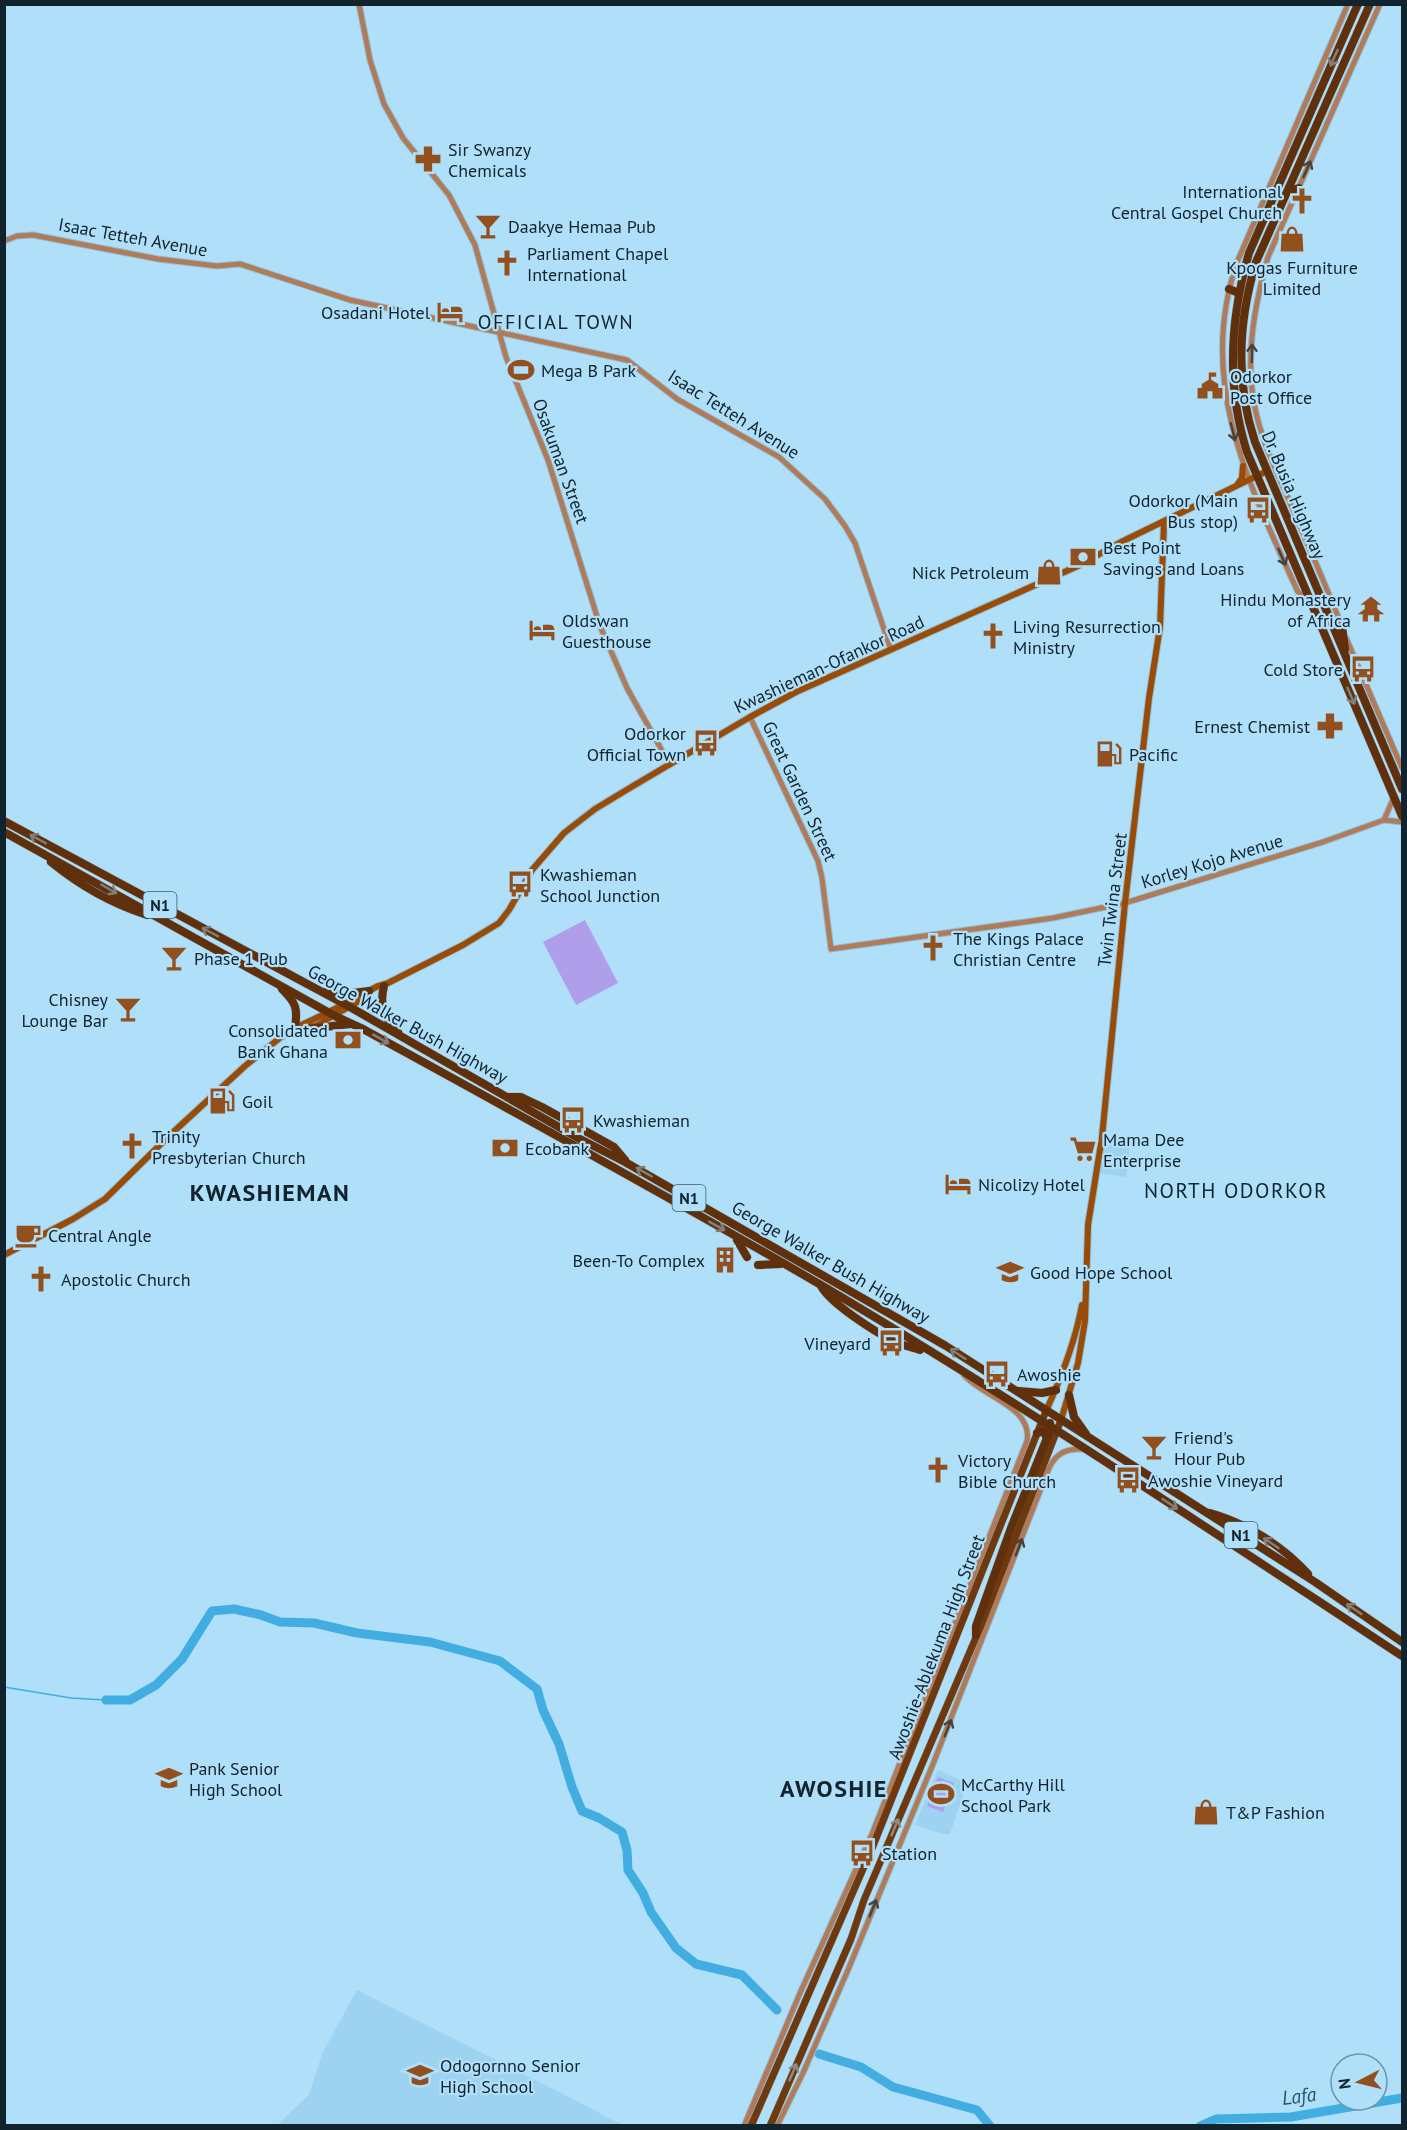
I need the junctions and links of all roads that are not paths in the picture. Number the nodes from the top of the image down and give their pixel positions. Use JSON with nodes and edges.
{"nodes":[{"id":1,"x":359,"y":4,"type":"edge"},
{"id":2,"x":1348,"y":4,"type":"edge"},
{"id":3,"x":1358,"y":4,"type":"edge"},
{"id":4,"x":1370,"y":4,"type":"edge"},
{"id":5,"x":1380,"y":4,"type":"edge"},
{"id":6,"x":1352,"y":18,"type":"junction"},
{"id":7,"x":1362,"y":22,"type":"junction"},
{"id":8,"x":1299,"y":188,"type":"junction"},
{"id":9,"x":1287,"y":192,"type":"junction"},
{"id":10,"x":4,"y":241,"type":"edge"},
{"id":11,"x":1229,"y":289,"type":"junction"},
{"id":12,"x":1239,"y":293,"type":"junction"},
{"id":13,"x":499,"y":333,"type":"junction"},
{"id":14,"x":1240,"y":424,"type":"junction"},
{"id":15,"x":1243,"y":466,"type":"junction"},
{"id":16,"x":1267,"y":471,"type":"junction"},
{"id":17,"x":1257,"y":476,"type":"junction"},
{"id":18,"x":1248,"y":480,"type":"junction"},
{"id":19,"x":1236,"y":486,"type":"junction"},
{"id":20,"x":1164,"y":522,"type":"junction"},
{"id":21,"x":1306,"y":561,"type":"junction"},
{"id":22,"x":1312,"y":603,"type":"junction"},
{"id":23,"x":1342,"y":626,"type":"joint"},
{"id":24,"x":1344,"y":643,"type":"junction"},
{"id":25,"x":891,"y":650,"type":"junction"},
{"id":26,"x":750,"y":717,"type":"junction"},
{"id":27,"x":670,"y":765,"type":"junction"},
{"id":28,"x":1402,"y":768,"type":"edge"},
{"id":29,"x":1402,"y":789,"type":"edge"},
{"id":30,"x":1394,"y":796,"type":"junction"},
{"id":31,"x":1402,"y":816,"type":"edge"},
{"id":32,"x":1384,"y":820,"type":"junction"},
{"id":33,"x":4,"y":821,"type":"edge"},
{"id":34,"x":1402,"y":822,"type":"edge"},
{"id":35,"x":4,"y":832,"type":"edge"},
{"id":36,"x":1125,"y":903,"type":"junction"},
{"id":37,"x":831,"y":949,"type":"joint"},
{"id":38,"x":274,"y":982,"type":"junction"},
{"id":39,"x":386,"y":984,"type":"junction"},
{"id":40,"x":316,"y":990,"type":"junction"},
{"id":41,"x":369,"y":991,"type":"junction"},
{"id":42,"x":347,"y":1005,"type":"junction"},
{"id":43,"x":332,"y":1014,"type":"junction"},
{"id":44,"x":352,"y":1024,"type":"junction"},
{"id":45,"x":294,"y":1029,"type":"junction"},
{"id":46,"x":307,"y":1029,"type":"junction"},
{"id":47,"x":408,"y":1041,"type":"junction"},
{"id":48,"x":734,"y":1236,"type":"junction"},
{"id":49,"x":4,"y":1255,"type":"edge"},
{"id":50,"x":747,"y":1257,"type":"dead end"},
{"id":51,"x":758,"y":1264,"type":"dead end"},
{"id":52,"x":783,"y":1264,"type":"junction"},
{"id":53,"x":1086,"y":1281,"type":"junction"},
{"id":54,"x":959,"y":1369,"type":"junction"},
{"id":55,"x":1056,"y":1390,"type":"junction"},
{"id":56,"x":1015,"y":1391,"type":"junction"},
{"id":57,"x":1069,"y":1395,"type":"junction"},
{"id":58,"x":1046,"y":1410,"type":"junction"},
{"id":59,"x":1061,"y":1420,"type":"junction"},
{"id":60,"x":1041,"y":1422,"type":"junction"},
{"id":61,"x":1054,"y":1430,"type":"junction"},
{"id":62,"x":1037,"y":1433,"type":"junction"},
{"id":63,"x":1047,"y":1438,"type":"junction"},
{"id":64,"x":1088,"y":1438,"type":"junction"},
{"id":65,"x":1086,"y":1450,"type":"junction"},
{"id":66,"x":1341,"y":1615,"type":"junction"},
{"id":67,"x":1402,"y":1633,"type":"edge"},
{"id":68,"x":976,"y":1635,"type":"junction"},
{"id":69,"x":1392,"y":1635,"type":"junction"},
{"id":70,"x":1402,"y":1641,"type":"edge"},
{"id":71,"x":1402,"y":1656,"type":"edge"},
{"id":72,"x":971,"y":1657,"type":"junction"},
{"id":73,"x":1402,"y":1662,"type":"edge"},
{"id":74,"x":912,"y":1749,"type":"junction"},
{"id":75,"x":927,"y":1752,"type":"junction"},
{"id":76,"x":835,"y":1924,"type":"junction"},
{"id":77,"x":851,"y":1939,"type":"junction"},
{"id":78,"x":859,"y":1942,"type":"junction"},
{"id":79,"x":744,"y":2126,"type":"edge"},
{"id":80,"x":751,"y":2126,"type":"edge"},
{"id":81,"x":770,"y":2126,"type":"edge"},
{"id":82,"x":777,"y":2126,"type":"edge"}],
"edges":[{"from":1,"to":13,"type":"street","name":"Osakuman Street"},
{"from":2,"to":11,"type":"street","name":"Dr. Busia Highway"},
{"from":3,"to":6,"type":"highway","name":"Dr. Busia Highway"},
{"from":4,"to":7,"type":"highway","name":"Dr. Busia Highway"},
{"from":8,"to":5,"type":"street","name":"Dr. Busia Highway","one_way":true},
{"from":6,"to":7,"type":"highway"},
{"from":6,"to":12,"type":"highway","name":"Dr. Busia Highway","one_way":true},
{"from":7,"to":9,"type":"highway","name":"Dr. Busia Highway"},
{"from":8,"to":9,"type":"highway"},
{"from":23,"to":8,"type":"street","name":"Dr. Busia Highway","one_way":true},
{"from":9,"to":16,"type":"highway","name":"Dr. Busia Highway"},
{"from":10,"to":13,"type":"street","name":"Isaac Tetteh Avenue"},
{"from":11,"to":12,"type":"highway"},
{"from":11,"to":15,"type":"street","name":"Dr. Busia Highway","one_way":true},
{"from":12,"to":14,"type":"highway","name":"Dr. Busia Highway"},
{"from":13,"to":25,"type":"street","name":"Isaac Tetteh Avenue"},
{"from":13,"to":27,"type":"street","name":"Osakuman Street"},
{"from":14,"to":16,"type":"highway"},
{"from":14,"to":17,"type":"highway","name":"Dr. Busia Highway"},
{"from":15,"to":18,"type":"street","name":"Dr. Busia Highway"},
{"from":15,"to":19,"type":"main road"},
{"from":16,"to":17,"type":"main road","name":"Kwashieman-Ofankor Road"},
{"from":16,"to":21,"type":"highway","name":"Dr. Busia Highway"},
{"from":17,"to":18,"type":"main road","name":"Kwashieman-Ofankor Road"},
{"from":17,"to":21,"type":"highway"},
{"from":17,"to":22,"type":"highway","name":"Dr. Busia Highway"},
{"from":18,"to":19,"type":"main road","name":"Kwashieman-Ofankor Road"},
{"from":18,"to":22,"type":"street","name":"Dr. Busia Highway","one_way":true},
{"from":19,"to":20,"type":"main road","name":"Kwashieman-Ofankor Road"},
{"from":20,"to":25,"type":"main road","name":"Kwashieman-Ofankor Road"},
{"from":20,"to":36,"type":"main road","name":"Twin Twina Street"},
{"from":21,"to":24,"type":"highway","name":"Dr. Busia Highway"},
{"from":22,"to":30,"type":"highway","name":"Dr. Busia Highway","one_way":true},
{"from":23,"to":24,"type":"highway"},
{"from":24,"to":28,"type":"street"},
{"from":24,"to":29,"type":"highway"},
{"from":25,"to":26,"type":"main road","name":"Kwashieman-Ofankor Road"},
{"from":26,"to":27,"type":"main road","name":"Kwashieman-Ofankor Road"},
{"from":26,"to":37,"type":"street","name":"Great Garden Street"},
{"from":27,"to":39,"type":"main road","name":"Kwashieman-Ofankor Road"},
{"from":30,"to":31,"type":"highway","name":"Dr. Busia Highway"},
{"from":30,"to":32,"type":"street"},
{"from":32,"to":34,"type":"street","name":"Korley Kojo Avenue"},
{"from":32,"to":36,"type":"street","name":"Korley Kojo Avenue"},
{"from":40,"to":33,"type":"highway","name":"George Walker Bush Highway","number":"N1","one_way":true},
{"from":35,"to":38,"type":"highway","name":"George Walker Bush Highway","number":"N1","one_way":true},
{"from":36,"to":37,"type":"street","name":"Korley Kojo Avenue"},
{"from":36,"to":53,"type":"main road","name":"Twin Twina Street"},
{"from":38,"to":43,"type":"highway","name":"George Walker Bush Highway","number":"N1"},
{"from":38,"to":45,"type":"highway"},
{"from":39,"to":41,"type":"main road","name":"Kwashieman-Ofankor Road"},
{"from":39,"to":42,"type":"main road","name":"Kwashieman-Ofankor Road"},
{"from":39,"to":47,"type":"highway"},
{"from":40,"to":41,"type":"highway"},
{"from":40,"to":42,"type":"highway","name":"George Walker Bush Highway","number":"N1"},
{"from":41,"to":42,"type":"main road","name":"Kwashieman-Ofankor Road"},
{"from":42,"to":43,"type":"main road","name":"Kwashieman-Ofankor Road"},
{"from":42,"to":47,"type":"highway","name":"George Walker Bush Highway","number":"N1"},
{"from":43,"to":44,"type":"highway","name":"George Walker Bush Highway","number":"N1"},
{"from":43,"to":45,"type":"main road","name":"Kwashieman-Ofankor Road"},
{"from":43,"to":46,"type":"main road","name":"Kwashieman-Ofankor Road"},
{"from":44,"to":46,"type":"highway"},
{"from":44,"to":48,"type":"highway","name":"George Walker Bush Highway","number":"N1","one_way":true},
{"from":45,"to":46,"type":"main road","name":"Kwashieman-Ofankor Road"},
{"from":45,"to":49,"type":"main road","name":"Kwashieman-Ofankor Road"},
{"from":56,"to":47,"type":"highway","name":"George Walker Bush Highway","number":"N1","one_way":true},
{"from":48,"to":50,"type":"highway"},
{"from":48,"to":52,"type":"highway","name":"George Walker Bush Highway","number":"N1"},
{"from":51,"to":52,"type":"highway"},
{"from":52,"to":54,"type":"highway","name":"George Walker Bush Highway","number":"N1"},
{"from":53,"to":55,"type":"main road","name":"Twin Twina Street"},
{"from":53,"to":57,"type":"main road","name":"Twin Twina Street"},
{"from":54,"to":60,"type":"highway","number":"N1"},
{"from":54,"to":76,"type":"street","name":"Awoshie-Ablekuma High Street"},
{"from":55,"to":56,"type":"highway"},
{"from":55,"to":58,"type":"main road","name":"Twin Twina Street"},
{"from":56,"to":58,"type":"highway","name":"George Walker Bush Highway","number":"N1"},
{"from":57,"to":59,"type":"main road","name":"Twin Twina Street"},
{"from":57,"to":64,"type":"highway"},
{"from":58,"to":59,"type":"highway","name":"George Walker Bush Highway","number":"N1"},
{"from":58,"to":60,"type":"main road","name":"Awoshie-Ablekuma High Street"},
{"from":58,"to":61,"type":"highway"},
{"from":59,"to":61,"type":"main road","name":"Awoshie-Ablekuma High Street"},
{"from":59,"to":64,"type":"highway","name":"George Walker Bush Highway","number":"N1"},
{"from":60,"to":61,"type":"highway","number":"N1"},
{"from":60,"to":62,"type":"main road","name":"Awoshie-Ablekuma High Street"},
{"from":61,"to":63,"type":"highway"},
{"from":61,"to":65,"type":"highway","number":"N1"},
{"from":61,"to":68,"type":"main road","name":"Awoshie-Ablekuma High Street"},
{"from":62,"to":63,"type":"highway"},
{"from":62,"to":74,"type":"main road","name":"Awoshie-Ablekuma High Street"},
{"from":63,"to":68,"type":"highway"},
{"from":69,"to":64,"type":"highway","name":"George Walker Bush Highway","number":"N1","one_way":true},
{"from":65,"to":66,"type":"highway","number":"N1","one_way":true},
{"from":72,"to":65,"type":"street","name":"Awoshie-Ablekuma High Street","one_way":true},
{"from":66,"to":71,"type":"highway","number":"N1"},
{"from":66,"to":73,"type":"highway"},
{"from":67,"to":69,"type":"highway"},
{"from":68,"to":72,"type":"main road","name":"Awoshie-Ablekuma High Street"},
{"from":69,"to":70,"type":"highway","name":"George Walker Bush Highway","number":"N1"},
{"from":72,"to":75,"type":"main road","name":"Awoshie-Ablekuma High Street"},
{"from":78,"to":72,"type":"street","name":"Awoshie-Ablekuma High Street","one_way":true},
{"from":74,"to":75,"type":"main road"},
{"from":74,"to":76,"type":"main road","name":"Awoshie-Ablekuma High Street"},
{"from":77,"to":75,"type":"main road","name":"Awoshie-Ablekuma High Street","one_way":true},
{"from":76,"to":79,"type":"street","name":"Awoshie-Ablekuma High Street"},
{"from":76,"to":80,"type":"main road","name":"Awoshie-Ablekuma High Street"},
{"from":77,"to":78,"type":"main road"},
{"from":81,"to":77,"type":"main road","name":"Awoshie-Ablekuma High Street","one_way":true},
{"from":78,"to":82,"type":"street","name":"Awoshie-Ablekuma High Street"}]}
